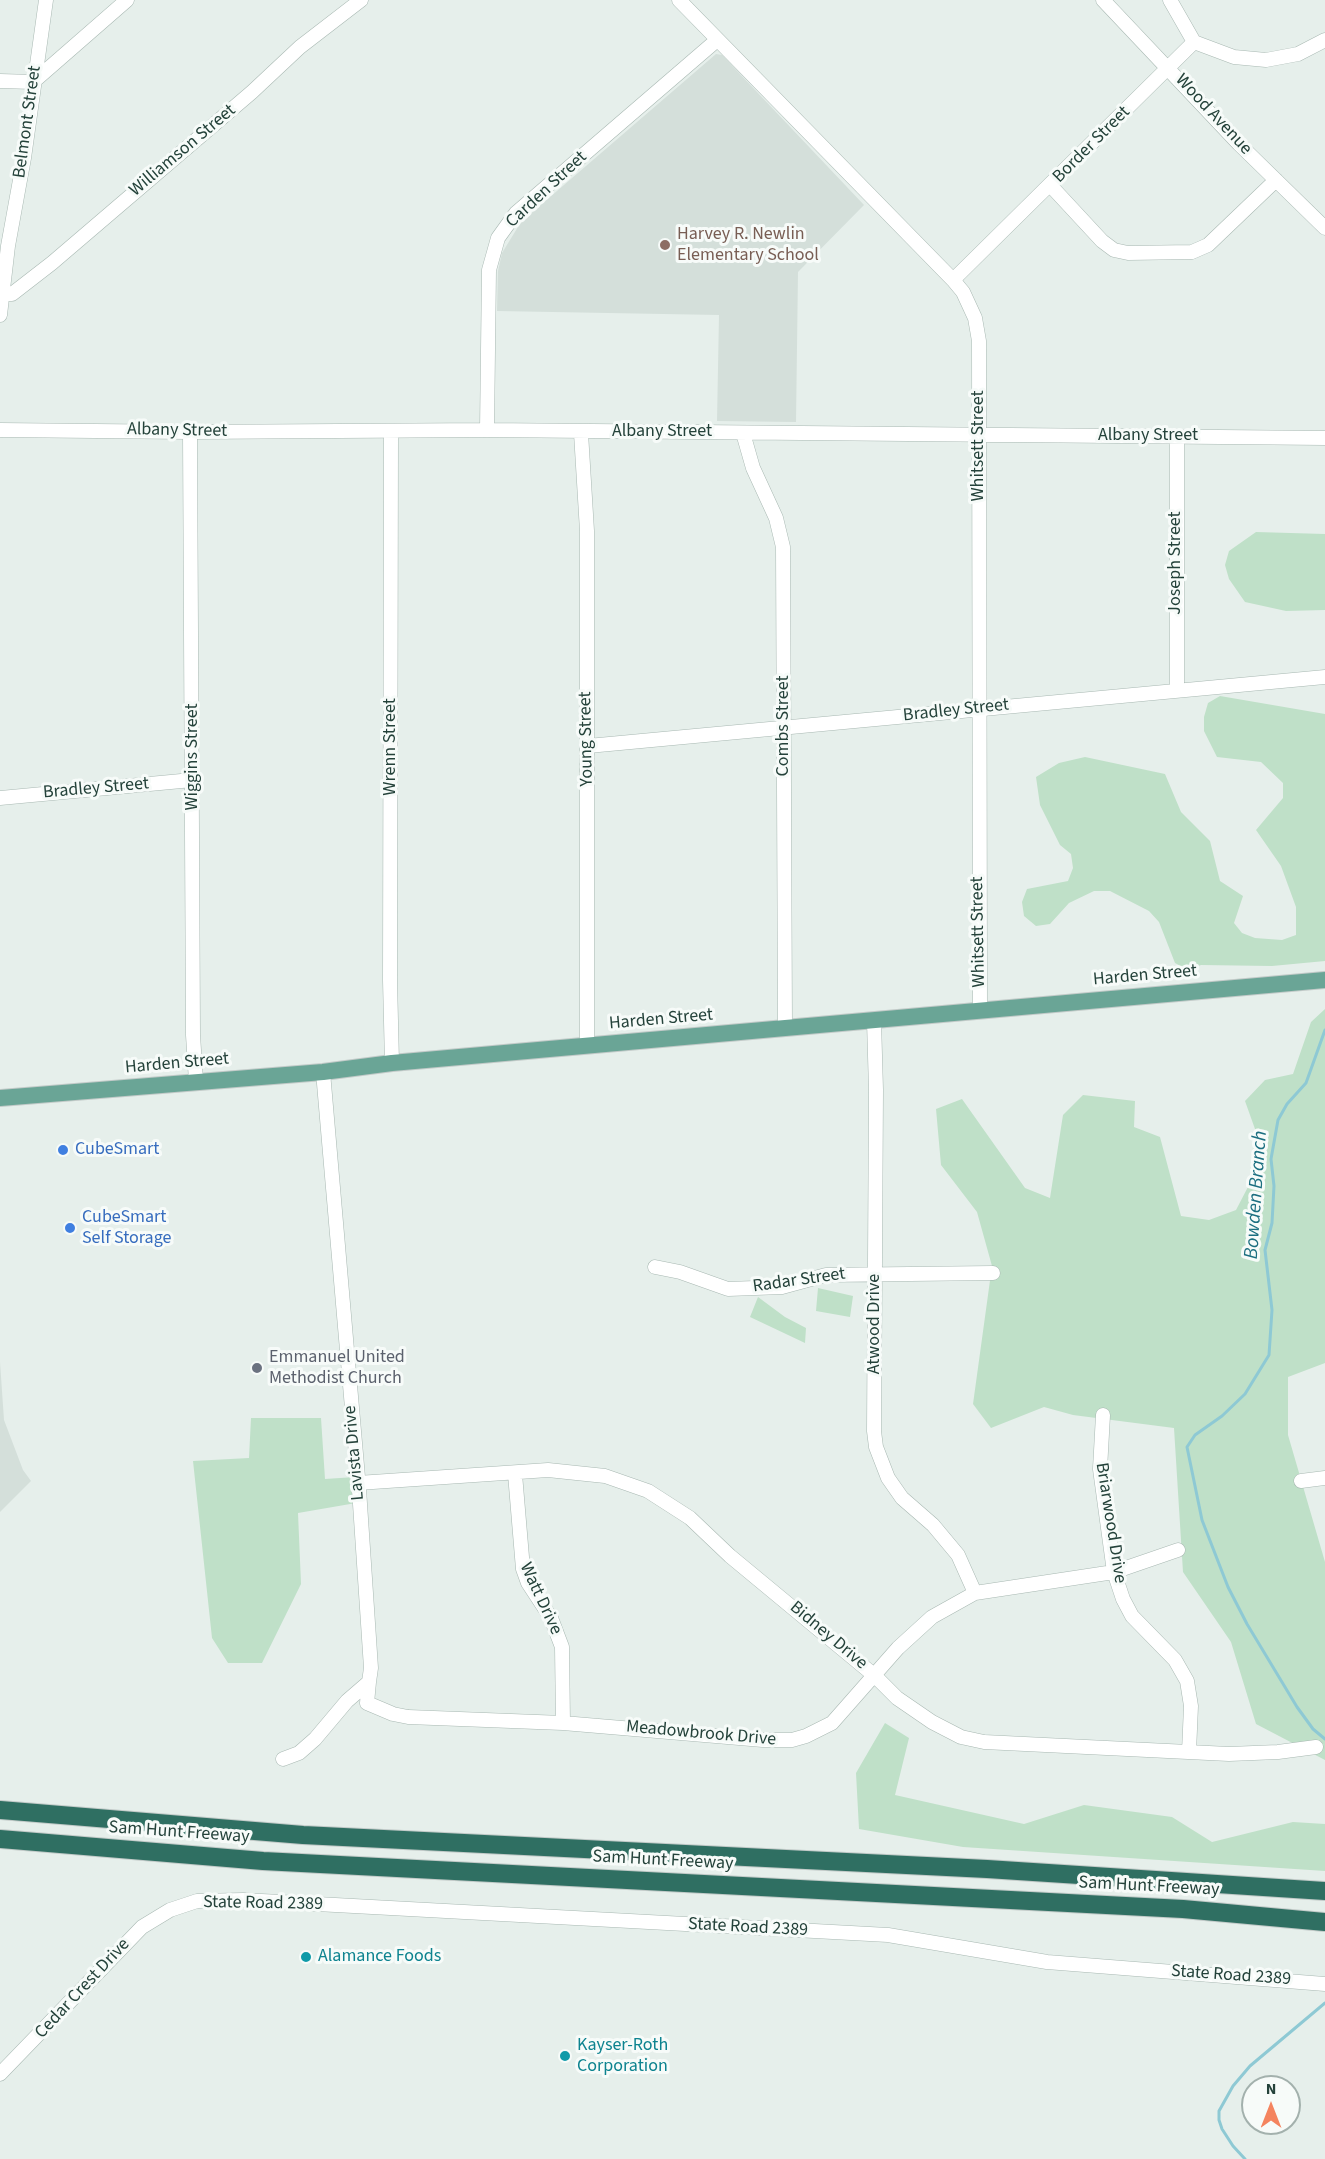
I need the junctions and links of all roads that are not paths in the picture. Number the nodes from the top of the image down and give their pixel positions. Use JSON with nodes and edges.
{"nodes":[{"id":1,"x":46,"y":0,"type":"edge"},
{"id":2,"x":127,"y":0,"type":"edge"},
{"id":3,"x":360,"y":0,"type":"edge"},
{"id":4,"x":679,"y":0,"type":"edge"},
{"id":5,"x":1103,"y":0,"type":"edge"},
{"id":6,"x":1170,"y":0,"type":"edge"},
{"id":7,"x":717,"y":40,"type":"junction"},
{"id":8,"x":1325,"y":40,"type":"edge"},
{"id":9,"x":1194,"y":42,"type":"junction"},
{"id":10,"x":1168,"y":67,"type":"junction"},
{"id":11,"x":0,"y":81,"type":"edge"},
{"id":12,"x":33,"y":82,"type":"junction"},
{"id":13,"x":1276,"y":180,"type":"junction"},
{"id":14,"x":1051,"y":186,"type":"junction"},
{"id":15,"x":1325,"y":228,"type":"edge"},
{"id":16,"x":953,"y":280,"type":"junction"},
{"id":17,"x":1,"y":294,"type":"edge"},
{"id":18,"x":0,"y":315,"type":"edge"},
{"id":19,"x":0,"y":430,"type":"edge"},
{"id":20,"x":487,"y":430,"type":"junction"},
{"id":21,"x":190,"y":432,"type":"junction"},
{"id":22,"x":391,"y":432,"type":"junction"},
{"id":23,"x":581,"y":433,"type":"junction"},
{"id":24,"x":743,"y":433,"type":"junction"},
{"id":25,"x":980,"y":434,"type":"junction"},
{"id":26,"x":1177,"y":436,"type":"junction"},
{"id":27,"x":1325,"y":438,"type":"edge"},
{"id":28,"x":1325,"y":677,"type":"edge"},
{"id":29,"x":1178,"y":689,"type":"junction"},
{"id":30,"x":980,"y":708,"type":"junction"},
{"id":31,"x":784,"y":727,"type":"junction"},
{"id":32,"x":588,"y":746,"type":"junction"},
{"id":33,"x":192,"y":780,"type":"junction"},
{"id":34,"x":0,"y":798,"type":"edge"},
{"id":35,"x":1325,"y":980,"type":"edge"},
{"id":36,"x":980,"y":1010,"type":"junction"},
{"id":37,"x":874,"y":1021,"type":"junction"},
{"id":38,"x":786,"y":1028,"type":"junction"},
{"id":39,"x":587,"y":1046,"type":"junction"},
{"id":40,"x":392,"y":1063,"type":"junction"},
{"id":41,"x":323,"y":1071,"type":"junction"},
{"id":42,"x":196,"y":1081,"type":"junction"},
{"id":43,"x":0,"y":1098,"type":"edge"},
{"id":44,"x":655,"y":1267,"type":"dead end"},
{"id":45,"x":874,"y":1273,"type":"junction"},
{"id":46,"x":993,"y":1273,"type":"dead end"},
{"id":47,"x":1103,"y":1415,"type":"dead end"},
{"id":48,"x":515,"y":1474,"type":"junction"},
{"id":49,"x":1325,"y":1478,"type":"edge"},
{"id":50,"x":1301,"y":1481,"type":"dead end"},
{"id":51,"x":358,"y":1483,"type":"junction"},
{"id":52,"x":1178,"y":1550,"type":"dead end"},
{"id":53,"x":1114,"y":1572,"type":"junction"},
{"id":54,"x":975,"y":1593,"type":"junction"},
{"id":55,"x":875,"y":1676,"type":"junction"},
{"id":56,"x":369,"y":1682,"type":"junction"},
{"id":57,"x":563,"y":1723,"type":"junction"},
{"id":58,"x":1316,"y":1747,"type":"dead end"},
{"id":59,"x":1189,"y":1752,"type":"junction"},
{"id":60,"x":283,"y":1759,"type":"dead end"},
{"id":61,"x":0,"y":1810,"type":"edge"},
{"id":62,"x":0,"y":1839,"type":"edge"},
{"id":63,"x":0,"y":1845,"type":"edge"},
{"id":64,"x":102,"y":1848,"type":"junction"},
{"id":65,"x":1325,"y":1892,"type":"edge"},
{"id":66,"x":170,"y":1910,"type":"joint"},
{"id":67,"x":1325,"y":1922,"type":"edge"},
{"id":68,"x":1325,"y":1984,"type":"edge"},
{"id":69,"x":0,"y":2074,"type":"edge"}],
"edges":[{"from":1,"to":12,"type":"street","name":"Belmont Street"},
{"from":2,"to":12,"type":"street"},
{"from":3,"to":17,"type":"street","name":"Williamson Street"},
{"from":4,"to":7,"type":"street","name":"Whitsett Street"},
{"from":5,"to":10,"type":"street","name":"Wood Avenue"},
{"from":6,"to":9,"type":"street"},
{"from":7,"to":16,"type":"street","name":"Whitsett Street"},
{"from":7,"to":20,"type":"street","name":"Carden Street"},
{"from":8,"to":9,"type":"street"},
{"from":9,"to":10,"type":"street","name":"Border Street"},
{"from":10,"to":13,"type":"street","name":"Wood Avenue"},
{"from":10,"to":14,"type":"street","name":"Border Street"},
{"from":11,"to":12,"type":"street"},
{"from":12,"to":17,"type":"street","name":"Belmont Street"},
{"from":13,"to":14,"type":"street"},
{"from":13,"to":15,"type":"street","name":"Wood Avenue"},
{"from":14,"to":16,"type":"street","name":"Border Street"},
{"from":16,"to":25,"type":"street","name":"Whitsett Street"},
{"from":17,"to":18,"type":"street","name":"Belmont Street"},
{"from":19,"to":21,"type":"street","name":"Albany Street"},
{"from":20,"to":22,"type":"street","name":"Albany Street"},
{"from":20,"to":23,"type":"street","name":"Albany Street"},
{"from":21,"to":22,"type":"street","name":"Albany Street"},
{"from":21,"to":33,"type":"street","name":"Wiggins Street"},
{"from":22,"to":40,"type":"street","name":"Wrenn Street"},
{"from":23,"to":24,"type":"street","name":"Albany Street"},
{"from":23,"to":32,"type":"street","name":"Young Street"},
{"from":24,"to":25,"type":"street","name":"Albany Street"},
{"from":24,"to":31,"type":"street","name":"Combs Street"},
{"from":25,"to":26,"type":"street","name":"Albany Street"},
{"from":25,"to":30,"type":"street","name":"Whitsett Street"},
{"from":26,"to":27,"type":"street","name":"Albany Street"},
{"from":26,"to":29,"type":"street","name":"Joseph Street"},
{"from":28,"to":29,"type":"street","name":"Bradley Street"},
{"from":29,"to":30,"type":"street","name":"Bradley Street"},
{"from":30,"to":31,"type":"street","name":"Bradley Street"},
{"from":30,"to":36,"type":"street","name":"Whitsett Street"},
{"from":31,"to":32,"type":"street","name":"Bradley Street"},
{"from":31,"to":38,"type":"street","name":"Combs Street"},
{"from":32,"to":39,"type":"street","name":"Young Street"},
{"from":33,"to":34,"type":"street","name":"Bradley Street"},
{"from":33,"to":42,"type":"street","name":"Wiggins Street"},
{"from":35,"to":36,"type":"main road","name":"Harden Street"},
{"from":36,"to":37,"type":"main road","name":"Harden Street"},
{"from":37,"to":38,"type":"main road","name":"Harden Street"},
{"from":37,"to":45,"type":"street","name":"Atwood Drive"},
{"from":38,"to":39,"type":"main road","name":"Harden Street"},
{"from":39,"to":40,"type":"main road","name":"Harden Street"},
{"from":40,"to":41,"type":"main road","name":"Harden Street"},
{"from":41,"to":42,"type":"main road","name":"Harden Street"},
{"from":41,"to":51,"type":"street","name":"Lavista Drive"},
{"from":42,"to":43,"type":"main road","name":"Harden Street"},
{"from":44,"to":45,"type":"street","name":"Radar Street"},
{"from":45,"to":46,"type":"street","name":"Radar Street"},
{"from":45,"to":54,"type":"street","name":"Atwood Drive"},
{"from":47,"to":53,"type":"street","name":"Briarwood Drive"},
{"from":48,"to":51,"type":"street","name":"Bidney Drive"},
{"from":48,"to":55,"type":"street","name":"Bidney Drive"},
{"from":48,"to":57,"type":"street","name":"Watt Drive"},
{"from":49,"to":50,"type":"street"},
{"from":51,"to":56,"type":"street","name":"Lavista Drive"},
{"from":52,"to":53,"type":"street","name":"Meadowbrook Drive"},
{"from":53,"to":54,"type":"street","name":"Meadowbrook Drive"},
{"from":53,"to":59,"type":"street","name":"Briarwood Drive"},
{"from":54,"to":55,"type":"street","name":"Meadowbrook Drive"},
{"from":55,"to":57,"type":"street","name":"Meadowbrook Drive"},
{"from":55,"to":59,"type":"street","name":"Bidney Drive"},
{"from":56,"to":57,"type":"street","name":"Meadowbrook Drive"},
{"from":56,"to":60,"type":"street"},
{"from":58,"to":59,"type":"street","name":"Bidney Drive"},
{"from":61,"to":65,"type":"highway","name":"Sam Hunt Freeway"},
{"from":62,"to":64,"type":"highway","name":"Sam Hunt Freeway"},
{"from":63,"to":64,"type":"highway"},
{"from":64,"to":67,"type":"highway","name":"Sam Hunt Freeway"},
{"from":66,"to":68,"type":"street","name":"State Road 2389"},
{"from":66,"to":69,"type":"street","name":"Cedar Crest Drive"}]}
